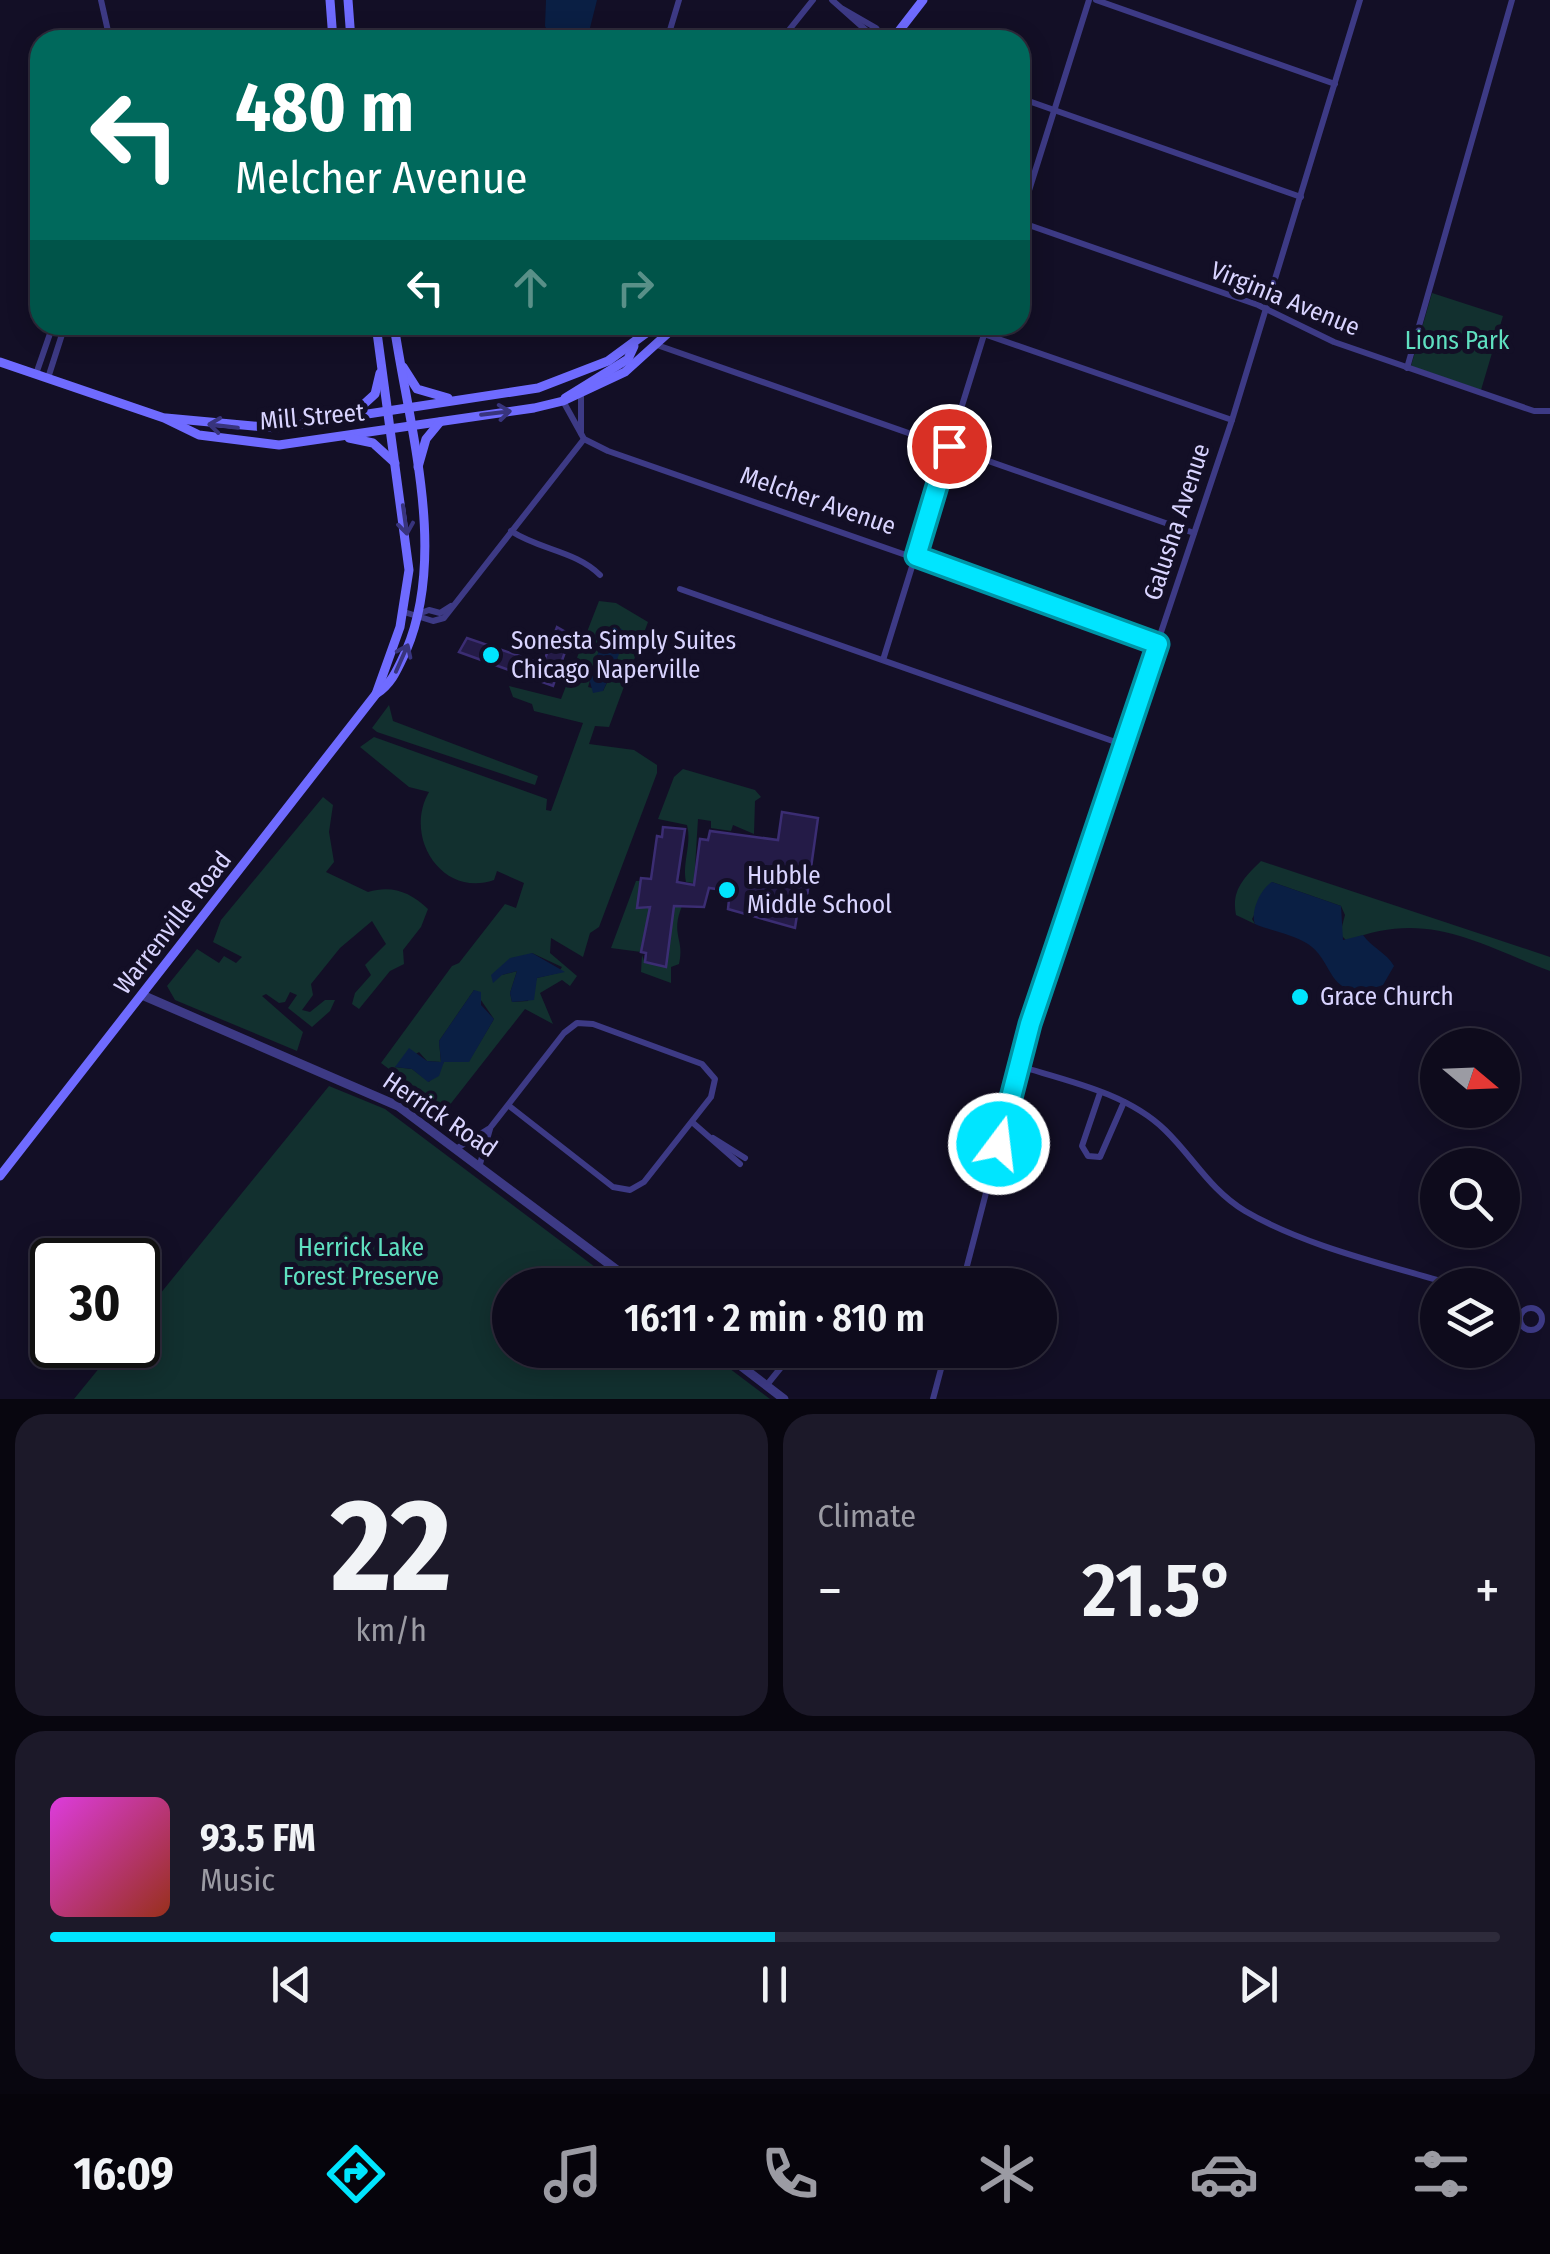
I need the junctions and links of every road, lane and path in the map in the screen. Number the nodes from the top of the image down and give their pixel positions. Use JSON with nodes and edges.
{"nodes":[{"id":1,"x":101,"y":0,"type":"edge"},
{"id":2,"x":330,"y":0,"type":"edge"},
{"id":3,"x":348,"y":0,"type":"edge"},
{"id":4,"x":679,"y":0,"type":"edge"},
{"id":5,"x":813,"y":0,"type":"edge"},
{"id":6,"x":832,"y":0,"type":"edge"},
{"id":7,"x":924,"y":0,"type":"edge"},
{"id":8,"x":1092,"y":0,"type":"edge"},
{"id":9,"x":1360,"y":0,"type":"edge"},
{"id":10,"x":1512,"y":0,"type":"edge"},
{"id":11,"x":108,"y":30,"type":"edge"},
{"id":12,"x":332,"y":30,"type":"edge"},
{"id":13,"x":350,"y":30,"type":"edge"},
{"id":14,"x":669,"y":30,"type":"edge"},
{"id":15,"x":789,"y":30,"type":"edge"},
{"id":16,"x":878,"y":30,"type":"edge"},
{"id":17,"x":895,"y":30,"type":"edge"},
{"id":18,"x":1335,"y":84,"type":"junction"},
{"id":19,"x":1030,"y":102,"type":"edge"},
{"id":20,"x":1054,"y":110,"type":"junction"},
{"id":21,"x":1030,"y":188,"type":"edge"},
{"id":22,"x":1301,"y":197,"type":"junction"},
{"id":23,"x":1030,"y":225,"type":"edge"},
{"id":24,"x":1267,"y":310,"type":"junction"},
{"id":25,"x":50,"y":335,"type":"edge"},
{"id":26,"x":62,"y":335,"type":"edge"},
{"id":27,"x":377,"y":335,"type":"edge"},
{"id":28,"x":395,"y":335,"type":"edge"},
{"id":29,"x":646,"y":335,"type":"edge"},
{"id":30,"x":667,"y":335,"type":"edge"},
{"id":31,"x":678,"y":335,"type":"edge"},
{"id":32,"x":984,"y":335,"type":"edge"},
{"id":33,"x":987,"y":335,"type":"edge"},
{"id":34,"x":636,"y":344,"type":"junction"},
{"id":35,"x":657,"y":345,"type":"junction"},
{"id":36,"x":686,"y":352,"type":"junction"},
{"id":37,"x":399,"y":361,"type":"junction"},
{"id":38,"x":0,"y":362,"type":"edge"},
{"id":39,"x":382,"y":366,"type":"junction"},
{"id":40,"x":1408,"y":368,"type":"junction"},
{"id":41,"x":36,"y":374,"type":"junction"},
{"id":42,"x":48,"y":378,"type":"junction"},
{"id":43,"x":581,"y":394,"type":"junction"},
{"id":44,"x":461,"y":400,"type":"junction"},
{"id":45,"x":563,"y":401,"type":"junction"},
{"id":46,"x":406,"y":409,"type":"junction"},
{"id":47,"x":1550,"y":411,"type":"edge"},
{"id":48,"x":389,"y":412,"type":"junction"},
{"id":49,"x":350,"y":417,"type":"junction"},
{"id":50,"x":164,"y":418,"type":"junction"},
{"id":51,"x":1232,"y":420,"type":"junction"},
{"id":52,"x":440,"y":422,"type":"junction"},
{"id":53,"x":409,"y":426,"type":"junction"},
{"id":54,"x":392,"y":429,"type":"junction"},
{"id":55,"x":582,"y":436,"type":"junction"},
{"id":56,"x":342,"y":437,"type":"junction"},
{"id":57,"x":949,"y":446,"type":"junction"},
{"id":58,"x":397,"y":466,"type":"junction"},
{"id":59,"x":416,"y":474,"type":"junction"},
{"id":60,"x":512,"y":531,"type":"junction"},
{"id":61,"x":1194,"y":533,"type":"junction"},
{"id":62,"x":916,"y":556,"type":"junction"},
{"id":63,"x":600,"y":576,"type":"dead end"},
{"id":64,"x":680,"y":590,"type":"dead end"},
{"id":65,"x":404,"y":612,"type":"junction"},
{"id":66,"x":418,"y":614,"type":"junction"},
{"id":67,"x":1158,"y":644,"type":"junction"},
{"id":68,"x":882,"y":660,"type":"junction"},
{"id":69,"x":376,"y":694,"type":"junction"},
{"id":70,"x":1124,"y":745,"type":"junction"},
{"id":71,"x":142,"y":995,"type":"junction"},
{"id":72,"x":1019,"y":1066,"type":"junction"},
{"id":73,"x":1100,"y":1092,"type":"junction"},
{"id":74,"x":1124,"y":1102,"type":"junction"},
{"id":75,"x":508,"y":1105,"type":"junction"},
{"id":76,"x":692,"y":1122,"type":"junction"},
{"id":77,"x":490,"y":1128,"type":"junction"},
{"id":78,"x":458,"y":1147,"type":"junction"},
{"id":79,"x":743,"y":1161,"type":"dead end"},
{"id":80,"x":480,"y":1164,"type":"junction"},
{"id":81,"x":0,"y":1176,"type":"edge"},
{"id":82,"x":615,"y":1268,"type":"edge"},
{"id":83,"x":966,"y":1268,"type":"edge"},
{"id":84,"x":1420,"y":1276,"type":"edge"},
{"id":85,"x":743,"y":1368,"type":"edge"},
{"id":86,"x":780,"y":1368,"type":"edge"},
{"id":87,"x":941,"y":1368,"type":"edge"},
{"id":88,"x":766,"y":1386,"type":"junction"},
{"id":89,"x":784,"y":1399,"type":"edge"},
{"id":90,"x":933,"y":1399,"type":"edge"}],
"edges":[{"from":1,"to":11,"type":"street"},
{"from":2,"to":12,"type":"main road"},
{"from":3,"to":13,"type":"main road"},
{"from":4,"to":14,"type":"street"},
{"from":5,"to":15,"type":"street"},
{"from":6,"to":16,"type":"street"},
{"from":7,"to":17,"type":"main road"},
{"from":8,"to":18,"type":"street"},
{"from":8,"to":20,"type":"street"},
{"from":9,"to":18,"type":"street","name":"Galusha Avenue"},
{"from":10,"to":40,"type":"street"},
{"from":18,"to":22,"type":"street","name":"Galusha Avenue"},
{"from":19,"to":20,"type":"street"},
{"from":20,"to":21,"type":"street"},
{"from":20,"to":22,"type":"street"},
{"from":22,"to":24,"type":"street","name":"Galusha Avenue"},
{"from":23,"to":24,"type":"street","name":"Virginia Avenue"},
{"from":24,"to":40,"type":"street","name":"Virginia Avenue"},
{"from":24,"to":51,"type":"street","name":"Galusha Avenue"},
{"from":25,"to":41,"type":"street"},
{"from":26,"to":42,"type":"street"},
{"from":27,"to":39,"type":"main road","name":"Warrenville Road"},
{"from":28,"to":37,"type":"main road","name":"Warrenville Road"},
{"from":29,"to":34,"type":"main road"},
{"from":30,"to":35,"type":"main road"},
{"from":31,"to":36,"type":"street"},
{"from":32,"to":57,"type":"street"},
{"from":33,"to":51,"type":"street"},
{"from":34,"to":44,"type":"main road"},
{"from":34,"to":45,"type":"main road"},
{"from":35,"to":36,"type":"street"},
{"from":35,"to":43,"type":"main road"},
{"from":36,"to":57,"type":"street"},
{"from":37,"to":44,"type":"main road"},
{"from":37,"to":46,"type":"main road","name":"Warrenville Road"},
{"from":38,"to":41,"type":"main road","name":"Mill Street"},
{"from":39,"to":48,"type":"main road","name":"Warrenville Road"},
{"from":39,"to":49,"type":"main road"},
{"from":40,"to":47,"type":"street","name":"Virginia Avenue"},
{"from":41,"to":42,"type":"main road","name":"Mill Street"},
{"from":42,"to":50,"type":"main road","name":"Mill Street"},
{"from":43,"to":45,"type":"main road"},
{"from":43,"to":55,"type":"street"},
{"from":44,"to":46,"type":"main road"},
{"from":52,"to":45,"type":"main road","one_way":true},
{"from":45,"to":55,"type":"street"},
{"from":46,"to":48,"type":"main road","name":"Mill Street"},
{"from":46,"to":53,"type":"main road","name":"Warrenville Road"},
{"from":48,"to":49,"type":"main road","name":"Mill Street"},
{"from":48,"to":54,"type":"main road","name":"Warrenville Road"},
{"from":49,"to":50,"type":"main road","name":"Mill Street","one_way":true},
{"from":50,"to":56,"type":"main road","name":"Mill Street"},
{"from":51,"to":61,"type":"street","name":"Galusha Avenue"},
{"from":52,"to":53,"type":"main road"},
{"from":52,"to":59,"type":"main road"},
{"from":53,"to":54,"type":"main road","name":"Mill Street"},
{"from":53,"to":59,"type":"main road","name":"Warrenville Road"},
{"from":54,"to":56,"type":"main road","name":"Mill Street"},
{"from":54,"to":58,"type":"main road","name":"Warrenville Road"},
{"from":55,"to":60,"type":"street"},
{"from":55,"to":62,"type":"street","name":"Melcher Avenue"},
{"from":56,"to":58,"type":"main road"},
{"from":57,"to":61,"type":"street"},
{"from":57,"to":62,"type":"street"},
{"from":58,"to":65,"type":"main road","name":"Warrenville Road","one_way":true},
{"from":59,"to":66,"type":"main road","name":"Warrenville Road"},
{"from":60,"to":63,"type":"street"},
{"from":60,"to":66,"type":"street"},
{"from":61,"to":67,"type":"street","name":"Galusha Avenue"},
{"from":62,"to":67,"type":"street","name":"Melcher Avenue"},
{"from":62,"to":68,"type":"street"},
{"from":64,"to":68,"type":"street"},
{"from":65,"to":66,"type":"street"},
{"from":65,"to":69,"type":"main road","name":"Warrenville Road"},
{"from":69,"to":66,"type":"main road","name":"Warrenville Road","one_way":true},
{"from":67,"to":70,"type":"street","name":"Galusha Avenue"},
{"from":68,"to":70,"type":"street"},
{"from":69,"to":71,"type":"main road","name":"Warrenville Road"},
{"from":70,"to":72,"type":"street","name":"Galusha Avenue"},
{"from":71,"to":78,"type":"street","name":"Herrick Road"},
{"from":71,"to":81,"type":"main road","name":"Warrenville Road"},
{"from":72,"to":73,"type":"street"},
{"from":72,"to":83,"type":"street","name":"Galusha Avenue"},
{"from":73,"to":74,"type":"street"},
{"from":73,"to":74,"type":"street"},
{"from":74,"to":84,"type":"street"},
{"from":75,"to":76,"type":"street"},
{"from":75,"to":76,"type":"street"},
{"from":75,"to":77,"type":"street"},
{"from":76,"to":79,"type":"street"},
{"from":77,"to":78,"type":"street"},
{"from":77,"to":80,"type":"street"},
{"from":78,"to":80,"type":"street","name":"Herrick Road"},
{"from":80,"to":82,"type":"street","name":"Herrick Road"},
{"from":85,"to":88,"type":"street"},
{"from":86,"to":88,"type":"street"},
{"from":87,"to":90,"type":"street"},
{"from":88,"to":89,"type":"street"}]}
